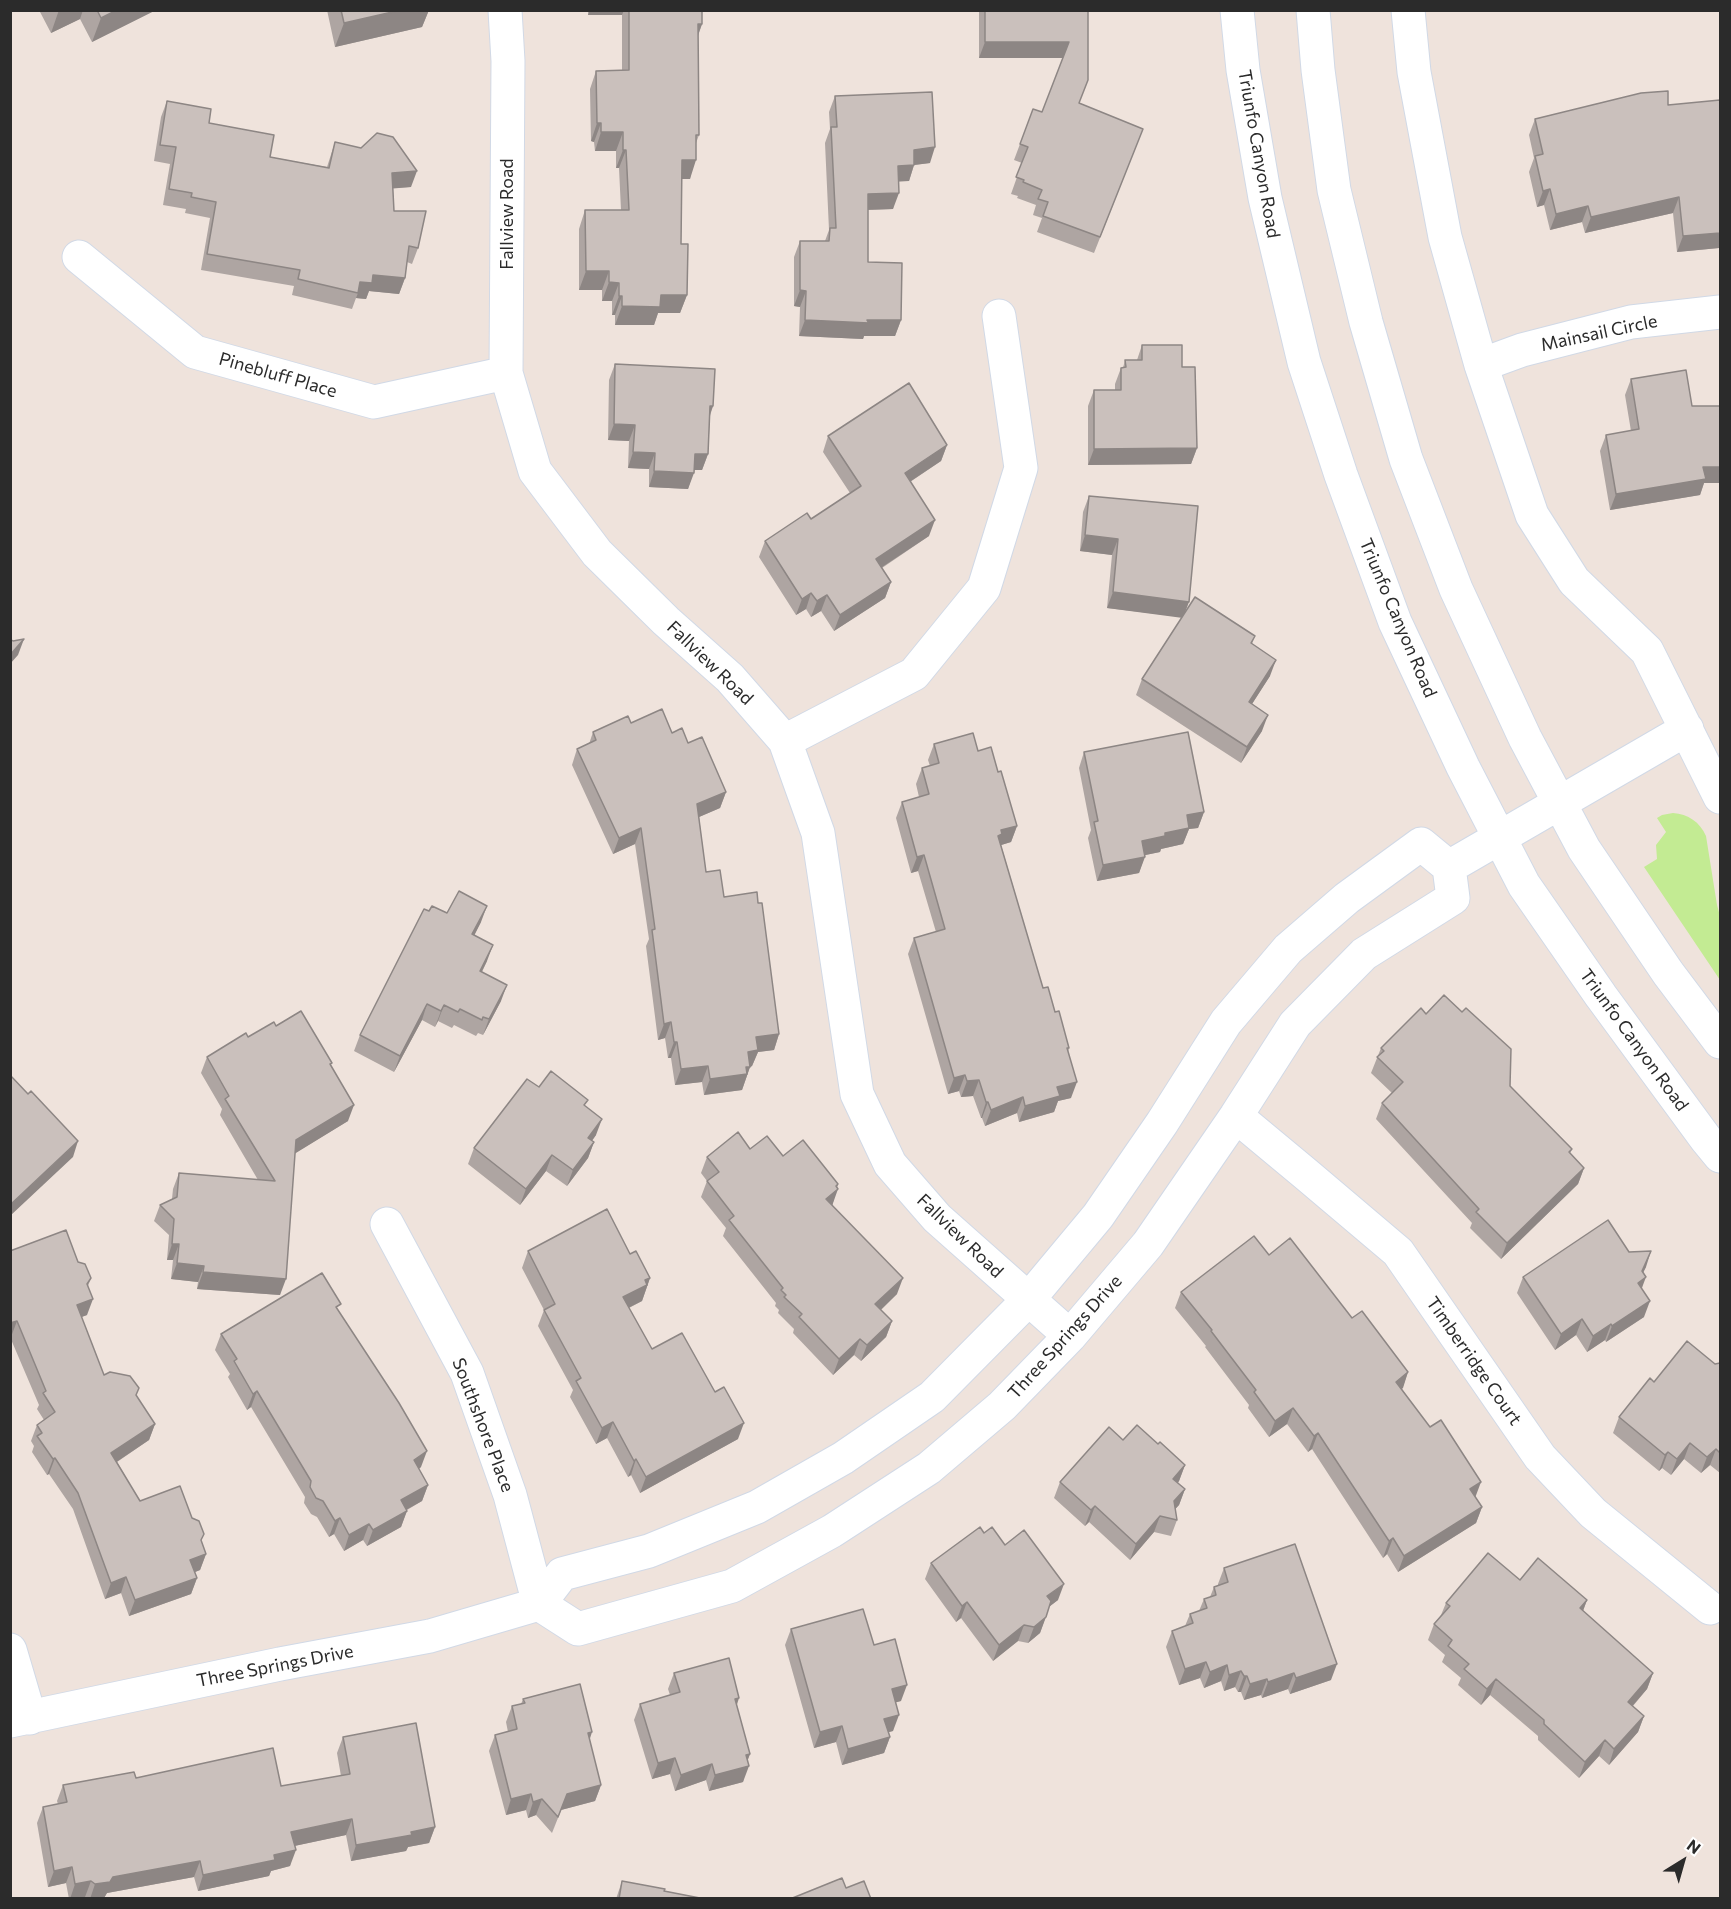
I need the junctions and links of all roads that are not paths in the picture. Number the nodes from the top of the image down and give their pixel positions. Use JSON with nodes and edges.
{"nodes":[{"id":1,"x":506,"y":10,"type":"edge"},
{"id":2,"x":1237,"y":10,"type":"edge"},
{"id":3,"x":1313,"y":10,"type":"edge"},
{"id":4,"x":1408,"y":10,"type":"edge"},
{"id":5,"x":79,"y":257,"type":"dead end"},
{"id":6,"x":1720,"y":312,"type":"edge"},
{"id":7,"x":999,"y":316,"type":"dead end"},
{"id":8,"x":1481,"y":365,"type":"junction"},
{"id":9,"x":506,"y":373,"type":"junction"},
{"id":10,"x":1687,"y":729,"type":"junction"},
{"id":11,"x":785,"y":741,"type":"junction"},
{"id":12,"x":1720,"y":796,"type":"edge"},
{"id":13,"x":1558,"y":803,"type":"junction"},
{"id":14,"x":1500,"y":838,"type":"junction"},
{"id":15,"x":1449,"y":867,"type":"junction"},
{"id":16,"x":1720,"y":1042,"type":"edge"},
{"id":17,"x":1236,"y":1116,"type":"junction"},
{"id":18,"x":1720,"y":1156,"type":"edge"},
{"id":19,"x":387,"y":1224,"type":"dead end"},
{"id":20,"x":1028,"y":1300,"type":"junction"},
{"id":21,"x":1070,"y":1336,"type":"junction"},
{"id":22,"x":539,"y":1604,"type":"junction"},
{"id":23,"x":1710,"y":1608,"type":"dead end"},
{"id":24,"x":10,"y":1650,"type":"edge"},
{"id":25,"x":20,"y":1720,"type":"edge"}],
"edges":[{"from":1,"to":9,"type":"street","name":"Fallview Road"},
{"from":2,"to":14,"type":"street","name":"Triunfo Canyon Road"},
{"from":3,"to":13,"type":"street"},
{"from":4,"to":8,"type":"street"},
{"from":5,"to":9,"type":"street","name":"Pinebluff Place"},
{"from":6,"to":8,"type":"street","name":"Mainsail Circle"},
{"from":7,"to":11,"type":"street"},
{"from":8,"to":10,"type":"street"},
{"from":9,"to":11,"type":"street","name":"Fallview Road"},
{"from":10,"to":12,"type":"street"},
{"from":10,"to":13,"type":"street"},
{"from":11,"to":20,"type":"street","name":"Fallview Road"},
{"from":13,"to":14,"type":"street"},
{"from":13,"to":16,"type":"street"},
{"from":14,"to":15,"type":"street"},
{"from":14,"to":18,"type":"street","name":"Triunfo Canyon Road"},
{"from":15,"to":17,"type":"street","name":"Three Springs Drive"},
{"from":15,"to":20,"type":"street"},
{"from":17,"to":21,"type":"street","name":"Three Springs Drive"},
{"from":17,"to":23,"type":"street","name":"Timberridge Court"},
{"from":19,"to":22,"type":"street","name":"Southshore Place"},
{"from":20,"to":21,"type":"street","name":"Fallview Road"},
{"from":20,"to":22,"type":"street"},
{"from":21,"to":22,"type":"street","name":"Three Springs Drive"},
{"from":22,"to":25,"type":"street","name":"Three Springs Drive"},
{"from":24,"to":25,"type":"street"}]}
